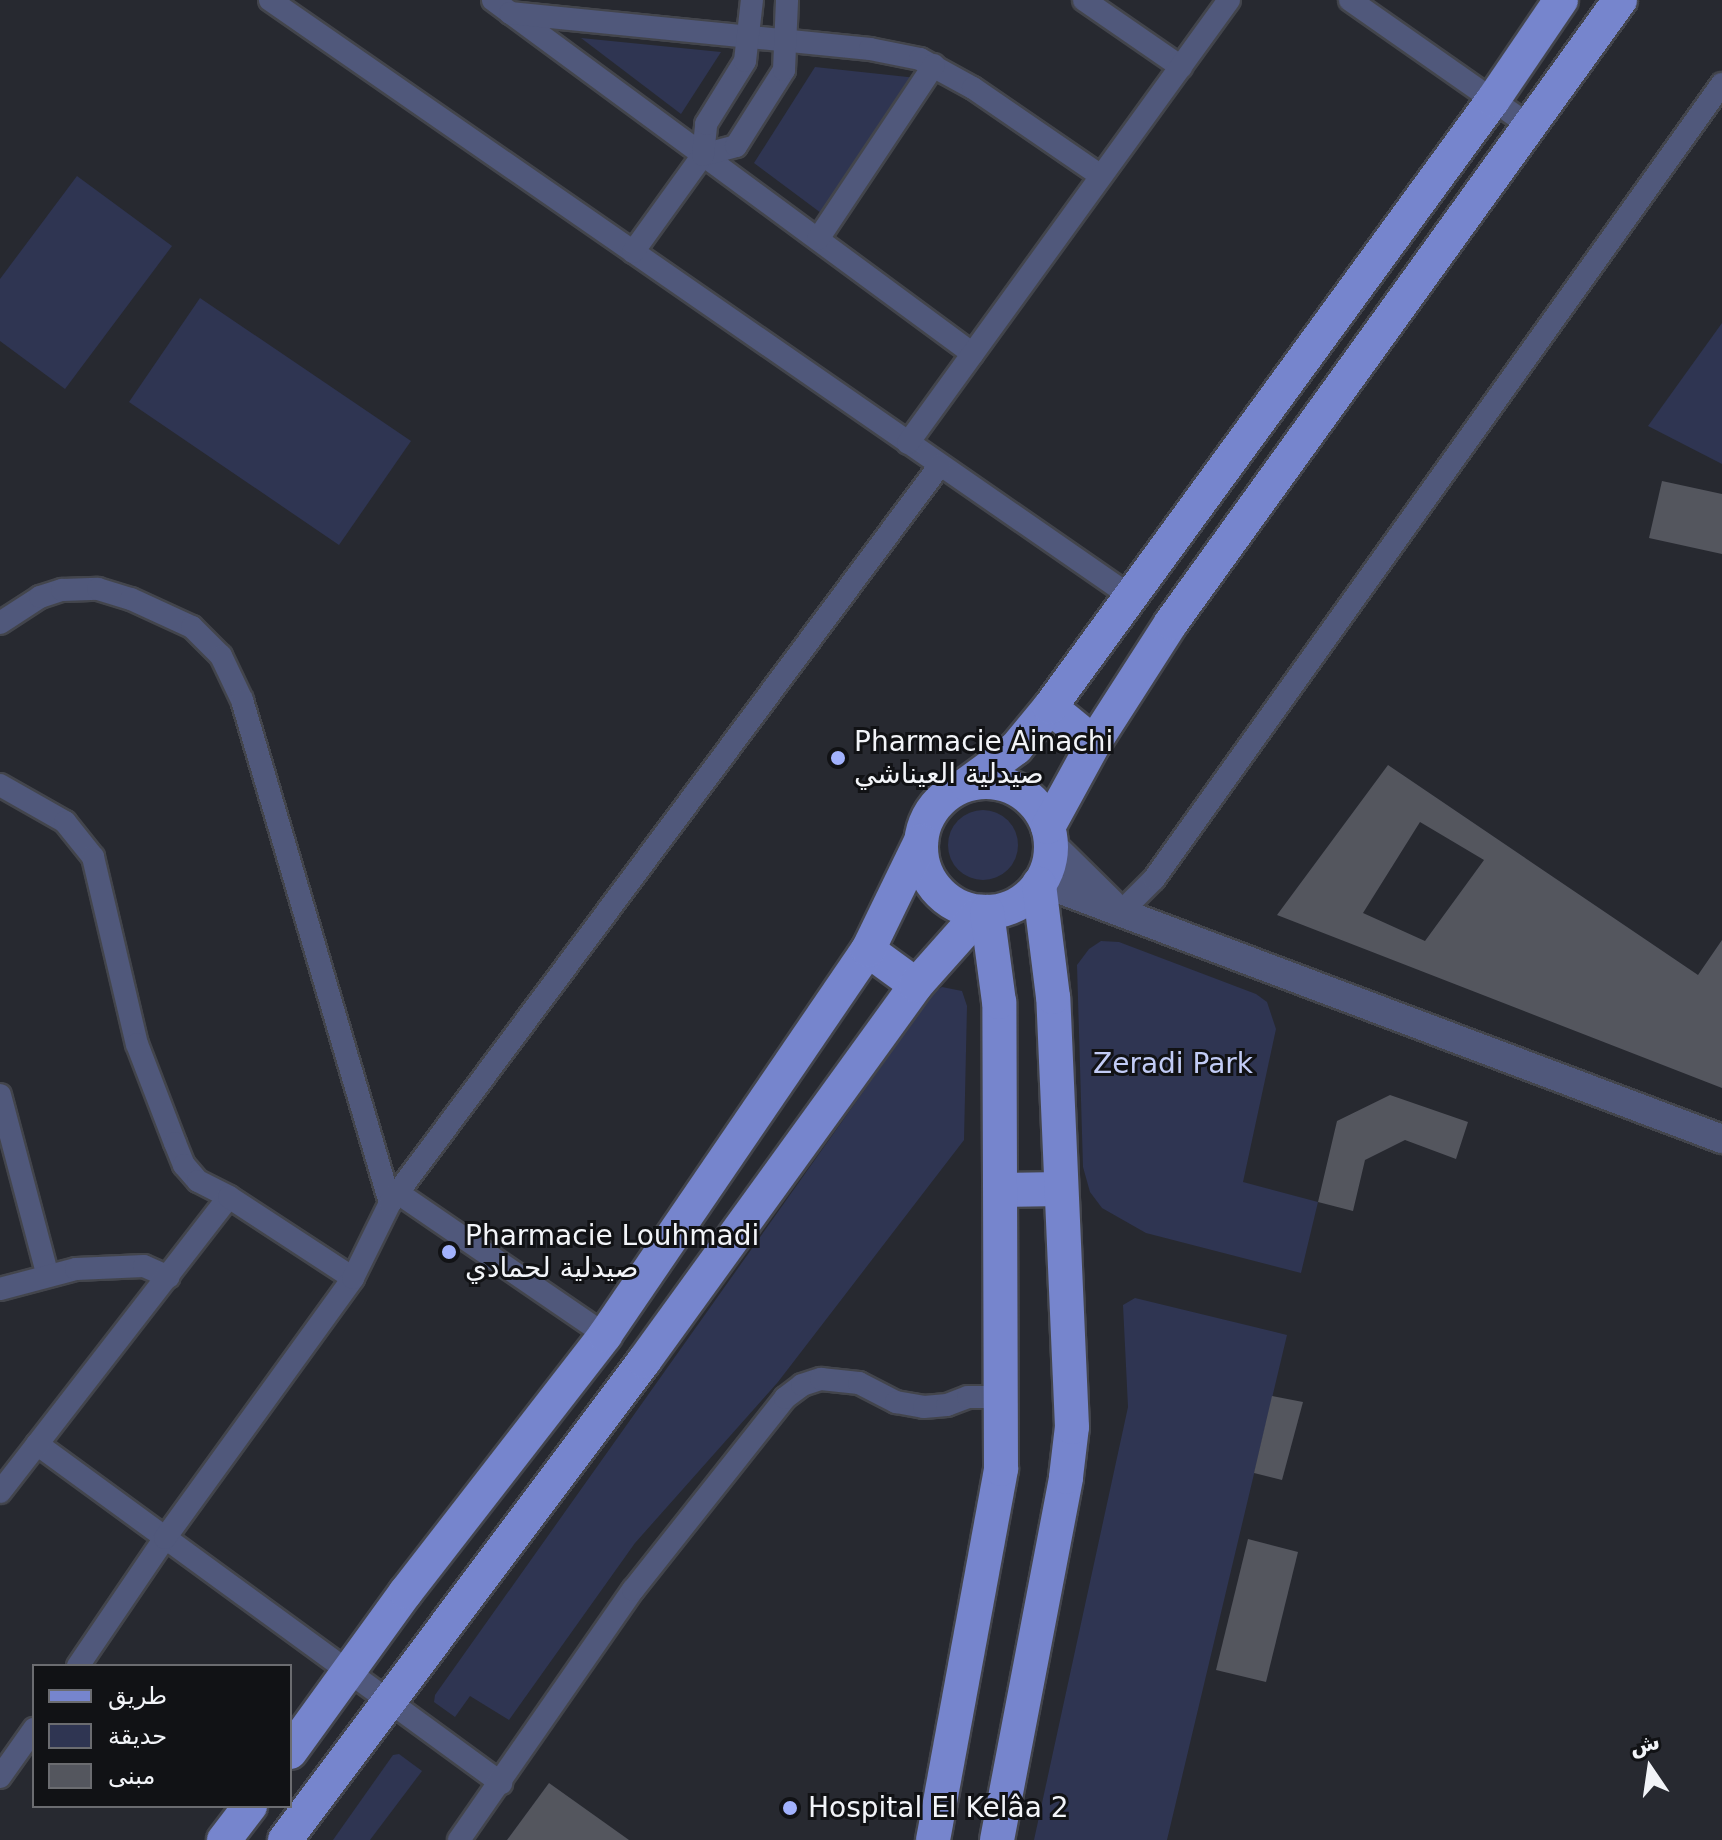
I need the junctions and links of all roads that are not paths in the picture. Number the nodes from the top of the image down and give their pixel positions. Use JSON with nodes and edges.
{"nodes":[{"id":1,"x":270,"y":0,"type":"edge"},
{"id":2,"x":752,"y":0,"type":"edge"},
{"id":3,"x":787,"y":0,"type":"edge"},
{"id":4,"x":1084,"y":0,"type":"edge"},
{"id":5,"x":1229,"y":0,"type":"edge"},
{"id":6,"x":1350,"y":0,"type":"edge"},
{"id":7,"x":1561,"y":0,"type":"edge"},
{"id":8,"x":1620,"y":0,"type":"edge"},
{"id":9,"x":502,"y":6,"type":"edge"},
{"id":10,"x":749,"y":36,"type":"junction"},
{"id":11,"x":785,"y":39,"type":"junction"},
{"id":12,"x":934,"y":65,"type":"junction"},
{"id":13,"x":1181,"y":67,"type":"junction"},
{"id":14,"x":1722,"y":84,"type":"edge"},
{"id":15,"x":1493,"y":100,"type":"junction"},
{"id":16,"x":1530,"y":126,"type":"junction"},
{"id":17,"x":703,"y":155,"type":"junction"},
{"id":18,"x":1101,"y":176,"type":"junction"},
{"id":19,"x":818,"y":239,"type":"junction"},
{"id":20,"x":633,"y":252,"type":"junction"},
{"id":21,"x":973,"y":354,"type":"junction"},
{"id":22,"x":908,"y":443,"type":"junction"},
{"id":23,"x":940,"y":465,"type":"junction"},
{"id":24,"x":1130,"y":596,"type":"junction"},
{"id":25,"x":0,"y":623,"type":"edge"},
{"id":26,"x":1050,"y":707,"type":"junction"},
{"id":27,"x":1094,"y":743,"type":"junction"},
{"id":28,"x":967,"y":784,"type":"junction"},
{"id":29,"x":0,"y":785,"type":"edge"},
{"id":30,"x":1049,"y":836,"type":"junction"},
{"id":31,"x":921,"y":841,"type":"junction"},
{"id":32,"x":1040,"y":883,"type":"junction"},
{"id":33,"x":984,"y":912,"type":"junction"},
{"id":34,"x":1121,"y":912,"type":"junction"},
{"id":35,"x":868,"y":950,"type":"junction"},
{"id":36,"x":916,"y":985,"type":"junction"},
{"id":37,"x":1053,"y":997,"type":"junction"},
{"id":38,"x":999,"y":1002,"type":"junction"},
{"id":39,"x":0,"y":1095,"type":"edge"},
{"id":40,"x":1722,"y":1139,"type":"edge"},
{"id":41,"x":1060,"y":1189,"type":"junction"},
{"id":42,"x":1002,"y":1190,"type":"junction"},
{"id":43,"x":229,"y":1197,"type":"junction"},
{"id":44,"x":394,"y":1198,"type":"junction"},
{"id":45,"x":47,"y":1273,"type":"junction"},
{"id":46,"x":169,"y":1277,"type":"junction"},
{"id":47,"x":353,"y":1278,"type":"junction"},
{"id":48,"x":0,"y":1289,"type":"edge"},
{"id":49,"x":605,"y":1335,"type":"junction"},
{"id":50,"x":1003,"y":1397,"type":"junction"},
{"id":51,"x":37,"y":1444,"type":"junction"},
{"id":52,"x":2,"y":1486,"type":"edge"},
{"id":53,"x":165,"y":1538,"type":"junction"},
{"id":54,"x":79,"y":1664,"type":"edge"},
{"id":55,"x":348,"y":1672,"type":"junction"},
{"id":56,"x":389,"y":1701,"type":"junction"},
{"id":57,"x":32,"y":1732,"type":"edge"},
{"id":58,"x":294,"y":1747,"type":"edge"},
{"id":59,"x":341,"y":1769,"type":"junction"},
{"id":60,"x":0,"y":1777,"type":"edge"},
{"id":61,"x":501,"y":1783,"type":"junction"},
{"id":62,"x":248,"y":1808,"type":"edge"},
{"id":63,"x":224,"y":1840,"type":"edge"},
{"id":64,"x":285,"y":1840,"type":"edge"},
{"id":65,"x":459,"y":1840,"type":"edge"},
{"id":66,"x":933,"y":1840,"type":"edge"},
{"id":67,"x":997,"y":1840,"type":"edge"}],
"edges":[{"from":1,"to":20,"type":"street"},
{"from":2,"to":10,"type":"street"},
{"from":3,"to":11,"type":"street"},
{"from":4,"to":13,"type":"street"},
{"from":5,"to":13,"type":"street"},
{"from":6,"to":15,"type":"street"},
{"from":7,"to":15,"type":"main road"},
{"from":8,"to":16,"type":"main road"},
{"from":9,"to":10,"type":"street"},
{"from":9,"to":17,"type":"street"},
{"from":10,"to":11,"type":"street"},
{"from":10,"to":17,"type":"street"},
{"from":11,"to":12,"type":"street"},
{"from":11,"to":17,"type":"street"},
{"from":12,"to":18,"type":"street"},
{"from":12,"to":19,"type":"street"},
{"from":13,"to":18,"type":"street"},
{"from":14,"to":34,"type":"street"},
{"from":15,"to":16,"type":"street"},
{"from":15,"to":24,"type":"main road"},
{"from":16,"to":27,"type":"main road"},
{"from":17,"to":19,"type":"street"},
{"from":17,"to":20,"type":"street"},
{"from":18,"to":21,"type":"street"},
{"from":19,"to":21,"type":"street"},
{"from":20,"to":22,"type":"street"},
{"from":21,"to":22,"type":"street"},
{"from":22,"to":23,"type":"street"},
{"from":23,"to":24,"type":"street"},
{"from":23,"to":44,"type":"street"},
{"from":24,"to":26,"type":"main road"},
{"from":25,"to":44,"type":"street"},
{"from":26,"to":27,"type":"main road"},
{"from":26,"to":28,"type":"main road"},
{"from":27,"to":30,"type":"main road"},
{"from":28,"to":30,"type":"main road"},
{"from":28,"to":31,"type":"main road"},
{"from":29,"to":43,"type":"street"},
{"from":30,"to":32,"type":"main road"},
{"from":30,"to":34,"type":"street"},
{"from":31,"to":33,"type":"main road"},
{"from":31,"to":35,"type":"main road"},
{"from":32,"to":33,"type":"main road"},
{"from":32,"to":34,"type":"street"},
{"from":32,"to":37,"type":"main road"},
{"from":33,"to":36,"type":"main road"},
{"from":33,"to":38,"type":"main road"},
{"from":34,"to":40,"type":"street"},
{"from":35,"to":36,"type":"main road"},
{"from":35,"to":49,"type":"main road"},
{"from":36,"to":56,"type":"main road"},
{"from":37,"to":38,"type":"main road"},
{"from":37,"to":41,"type":"main road"},
{"from":38,"to":42,"type":"main road"},
{"from":39,"to":45,"type":"street"},
{"from":41,"to":42,"type":"main road"},
{"from":41,"to":67,"type":"main road"},
{"from":42,"to":50,"type":"main road"},
{"from":43,"to":46,"type":"street"},
{"from":43,"to":47,"type":"street"},
{"from":44,"to":47,"type":"street"},
{"from":44,"to":49,"type":"street"},
{"from":45,"to":46,"type":"street"},
{"from":45,"to":48,"type":"street"},
{"from":46,"to":51,"type":"street"},
{"from":47,"to":53,"type":"street"},
{"from":49,"to":55,"type":"main road"},
{"from":50,"to":61,"type":"street"},
{"from":50,"to":66,"type":"main road"},
{"from":51,"to":52,"type":"street"},
{"from":51,"to":53,"type":"street"},
{"from":53,"to":54,"type":"street"},
{"from":53,"to":55,"type":"street"},
{"from":55,"to":56,"type":"street"},
{"from":55,"to":58,"type":"main road"},
{"from":56,"to":59,"type":"main road"},
{"from":56,"to":61,"type":"street"},
{"from":57,"to":60,"type":"street"},
{"from":58,"to":59,"type":"main road"},
{"from":59,"to":64,"type":"main road"},
{"from":61,"to":65,"type":"street"},
{"from":62,"to":63,"type":"main road"}]}
